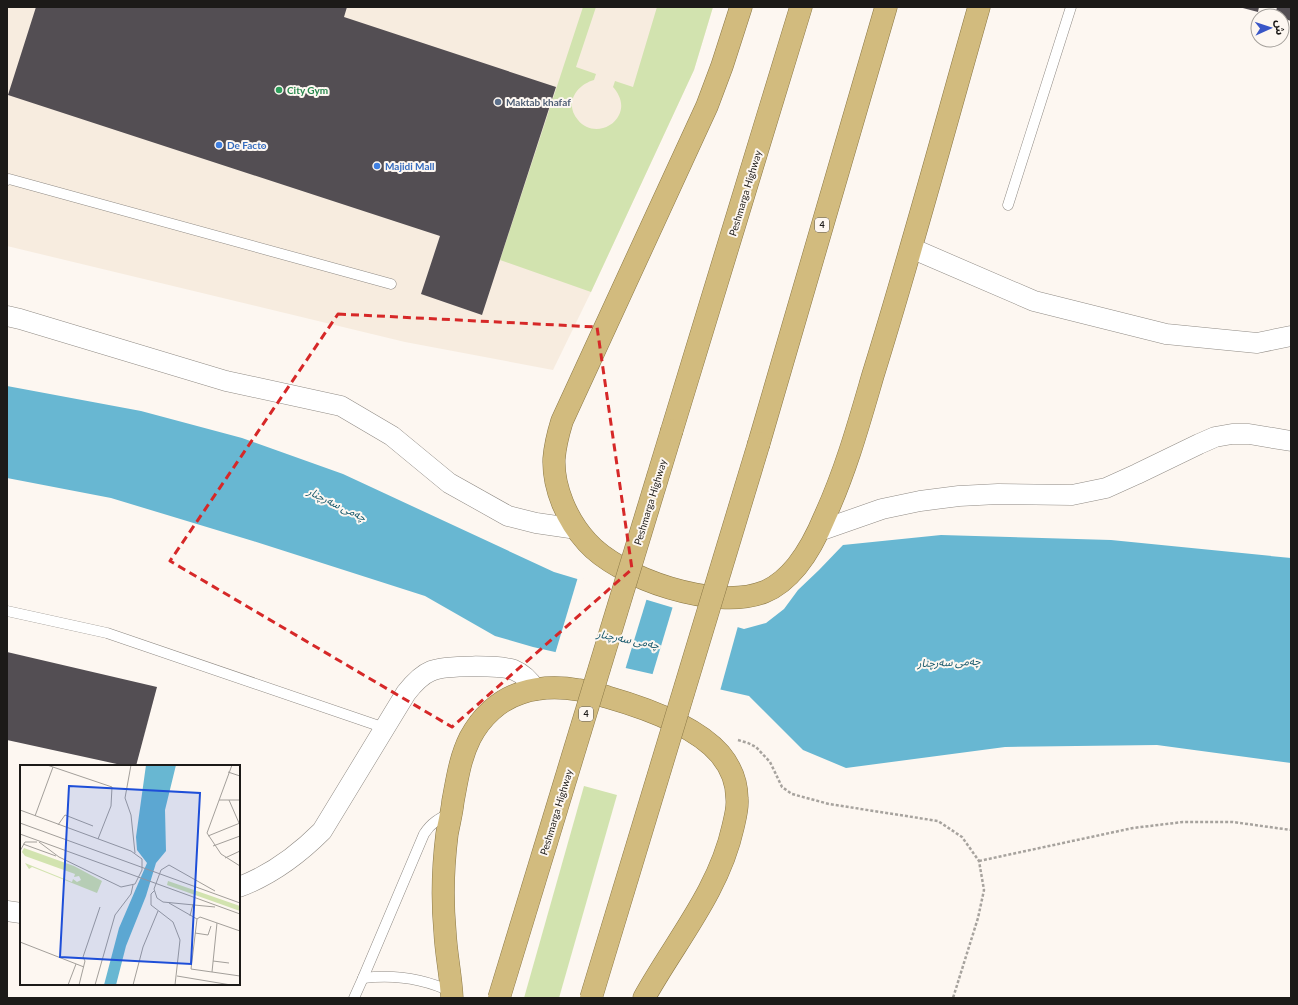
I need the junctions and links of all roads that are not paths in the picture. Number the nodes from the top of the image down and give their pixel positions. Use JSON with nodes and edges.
{"nodes":[{"id":1,"x":741,"y":7,"type":"edge"},
{"id":2,"x":801,"y":7,"type":"edge"},
{"id":3,"x":886,"y":7,"type":"edge"},
{"id":4,"x":979,"y":7,"type":"edge"},
{"id":5,"x":1071,"y":7,"type":"edge"},
{"id":6,"x":7,"y":180,"type":"edge"},
{"id":7,"x":1008,"y":205,"type":"dead end"},
{"id":8,"x":911,"y":248,"type":"junction"},
{"id":9,"x":391,"y":284,"type":"dead end"},
{"id":10,"x":7,"y":316,"type":"edge"},
{"id":11,"x":1291,"y":336,"type":"edge"},
{"id":12,"x":1291,"y":441,"type":"edge"},
{"id":13,"x":577,"y":529,"type":"junction"},
{"id":14,"x":819,"y":531,"type":"junction"},
{"id":15,"x":7,"y":611,"type":"edge"},
{"id":16,"x":536,"y":690,"type":"junction"},
{"id":17,"x":385,"y":728,"type":"junction"},
{"id":18,"x":452,"y":813,"type":"junction"},
{"id":19,"x":240,"y":887,"type":"edge"},
{"id":20,"x":7,"y":911,"type":"edge"},
{"id":21,"x":20,"y":913,"type":"edge"},
{"id":22,"x":363,"y":978,"type":"junction"},
{"id":23,"x":452,"y":995,"type":"edge"},
{"id":24,"x":354,"y":997,"type":"edge"},
{"id":25,"x":499,"y":998,"type":"edge"},
{"id":26,"x":591,"y":998,"type":"edge"},
{"id":27,"x":644,"y":998,"type":"edge"}],
"edges":[{"from":1,"to":13,"type":"highway"},
{"from":2,"to":25,"type":"highway","name":"Peshmarga Highway","number":"4","bridge":true},
{"from":3,"to":26,"type":"highway","number":"4","bridge":true},
{"from":4,"to":8,"type":"highway"},
{"from":5,"to":7,"type":"lane"},
{"from":6,"to":9,"type":"lane"},
{"from":8,"to":11,"type":"street"},
{"from":8,"to":14,"type":"highway"},
{"from":10,"to":13,"type":"street"},
{"from":12,"to":14,"type":"street"},
{"from":13,"to":14,"type":"highway"},
{"from":15,"to":17,"type":"lane"},
{"from":16,"to":17,"type":"street"},
{"from":16,"to":18,"type":"highway"},
{"from":16,"to":27,"type":"highway"},
{"from":17,"to":19,"type":"street"},
{"from":18,"to":22,"type":"lane"},
{"from":18,"to":23,"type":"highway"},
{"from":20,"to":21,"type":"street"},
{"from":22,"to":23,"type":"lane"},
{"from":22,"to":24,"type":"lane"}]}
